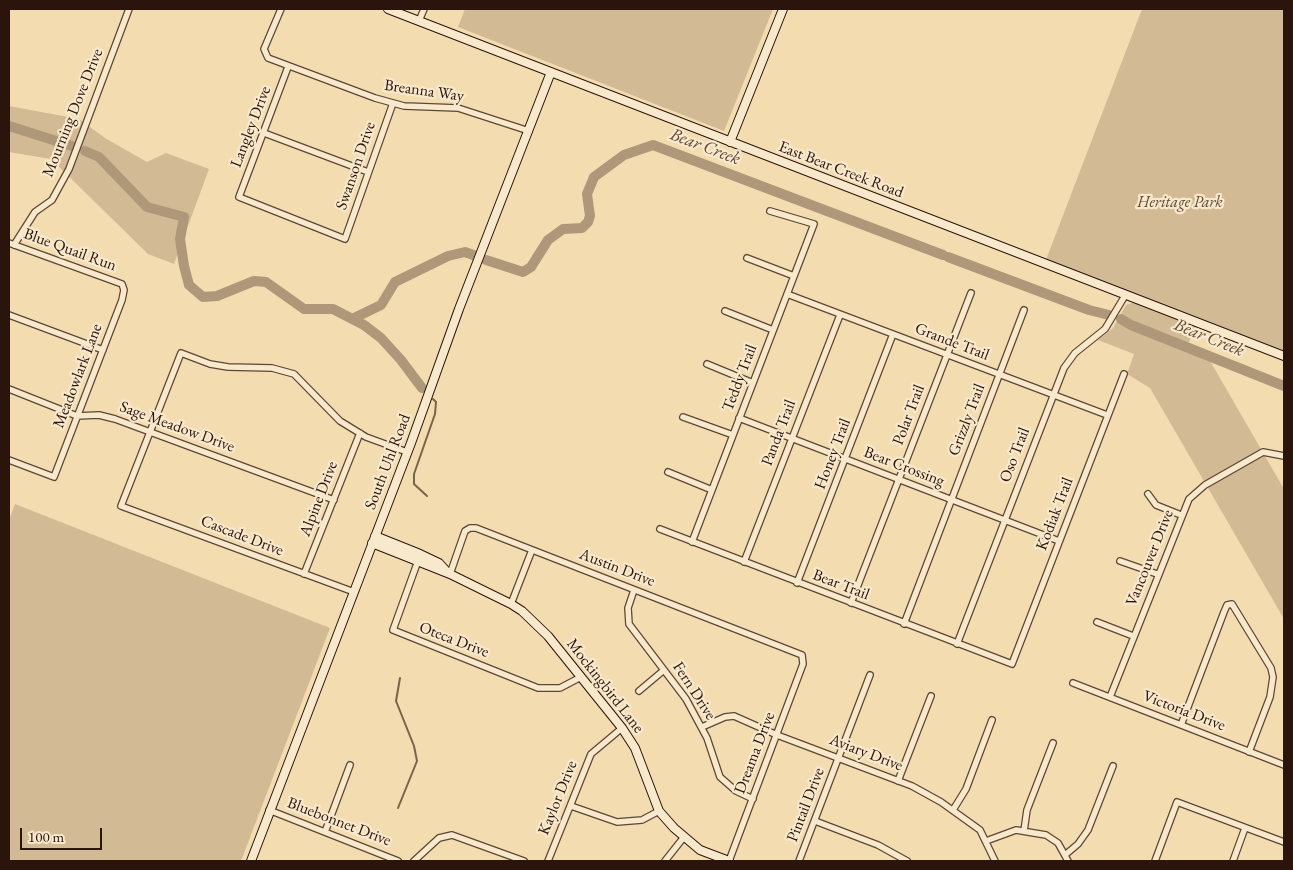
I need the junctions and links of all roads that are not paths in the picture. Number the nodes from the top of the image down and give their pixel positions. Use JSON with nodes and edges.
{"nodes":[{"id":1,"x":129,"y":9,"type":"edge"},
{"id":2,"x":281,"y":9,"type":"edge"},
{"id":3,"x":388,"y":9,"type":"edge"},
{"id":4,"x":424,"y":9,"type":"edge"},
{"id":5,"x":783,"y":9,"type":"edge"},
{"id":6,"x":419,"y":21,"type":"junction"},
{"id":7,"x":288,"y":67,"type":"junction"},
{"id":8,"x":551,"y":72,"type":"junction"},
{"id":9,"x":393,"y":103,"type":"junction"},
{"id":10,"x":529,"y":131,"type":"junction"},
{"id":11,"x":264,"y":133,"type":"junction"},
{"id":12,"x":730,"y":142,"type":"junction"},
{"id":13,"x":368,"y":172,"type":"junction"},
{"id":14,"x":770,"y":211,"type":"dead end"},
{"id":15,"x":345,"y":239,"type":"joint"},
{"id":16,"x":11,"y":244,"type":"edge"},
{"id":17,"x":747,"y":258,"type":"dead end"},
{"id":18,"x":794,"y":276,"type":"junction"},
{"id":19,"x":122,"y":284,"type":"joint"},
{"id":20,"x":971,"y":293,"type":"dead end"},
{"id":21,"x":787,"y":294,"type":"junction"},
{"id":22,"x":1126,"y":294,"type":"junction"},
{"id":23,"x":1024,"y":310,"type":"dead end"},
{"id":24,"x":725,"y":311,"type":"dead end"},
{"id":25,"x":9,"y":315,"type":"edge"},
{"id":26,"x":840,"y":315,"type":"junction"},
{"id":27,"x":773,"y":330,"type":"junction"},
{"id":28,"x":893,"y":334,"type":"junction"},
{"id":29,"x":103,"y":350,"type":"junction"},
{"id":30,"x":947,"y":355,"type":"junction"},
{"id":31,"x":1284,"y":356,"type":"edge"},
{"id":32,"x":707,"y":364,"type":"dead end"},
{"id":33,"x":1000,"y":374,"type":"junction"},
{"id":34,"x":1124,"y":374,"type":"dead end"},
{"id":35,"x":753,"y":383,"type":"junction"},
{"id":36,"x":9,"y":389,"type":"edge"},
{"id":37,"x":1053,"y":395,"type":"junction"},
{"id":38,"x":1107,"y":415,"type":"junction"},
{"id":39,"x":78,"y":416,"type":"junction"},
{"id":40,"x":683,"y":417,"type":"dead end"},
{"id":41,"x":739,"y":418,"type":"junction"},
{"id":42,"x":150,"y":431,"type":"junction"},
{"id":43,"x":360,"y":433,"type":"junction"},
{"id":44,"x":733,"y":435,"type":"junction"},
{"id":45,"x":792,"y":438,"type":"junction"},
{"id":46,"x":407,"y":452,"type":"junction"},
{"id":47,"x":1284,"y":456,"type":"edge"},
{"id":48,"x":846,"y":459,"type":"junction"},
{"id":49,"x":9,"y":460,"type":"edge"},
{"id":50,"x":668,"y":472,"type":"dead end"},
{"id":51,"x":899,"y":479,"type":"junction"},
{"id":52,"x":712,"y":490,"type":"junction"},
{"id":53,"x":1148,"y":494,"type":"dead end"},
{"id":54,"x":334,"y":500,"type":"junction"},
{"id":55,"x":952,"y":500,"type":"junction"},
{"id":56,"x":1181,"y":515,"type":"junction"},
{"id":57,"x":1005,"y":520,"type":"junction"},
{"id":58,"x":660,"y":529,"type":"dead end"},
{"id":59,"x":374,"y":540,"type":"junction"},
{"id":60,"x":1059,"y":541,"type":"junction"},
{"id":61,"x":692,"y":542,"type":"junction"},
{"id":62,"x":532,"y":550,"type":"junction"},
{"id":63,"x":419,"y":558,"type":"junction"},
{"id":64,"x":1120,"y":561,"type":"dead end"},
{"id":65,"x":744,"y":562,"type":"junction"},
{"id":66,"x":304,"y":574,"type":"junction"},
{"id":67,"x":450,"y":574,"type":"junction"},
{"id":68,"x":1157,"y":574,"type":"junction"},
{"id":69,"x":797,"y":583,"type":"junction"},
{"id":70,"x":634,"y":590,"type":"junction"},
{"id":71,"x":354,"y":592,"type":"junction"},
{"id":72,"x":851,"y":603,"type":"junction"},
{"id":73,"x":511,"y":604,"type":"junction"},
{"id":74,"x":1097,"y":622,"type":"dead end"},
{"id":75,"x":904,"y":624,"type":"junction"},
{"id":76,"x":1133,"y":636,"type":"junction"},
{"id":77,"x":957,"y":644,"type":"junction"},
{"id":78,"x":802,"y":655,"type":"joint"},
{"id":79,"x":1012,"y":664,"type":"joint"},
{"id":80,"x":664,"y":670,"type":"junction"},
{"id":81,"x":870,"y":675,"type":"dead end"},
{"id":82,"x":581,"y":677,"type":"junction"},
{"id":83,"x":1073,"y":683,"type":"dead end"},
{"id":84,"x":639,"y":691,"type":"dead end"},
{"id":85,"x":931,"y":696,"type":"dead end"},
{"id":86,"x":1110,"y":697,"type":"junction"},
{"id":87,"x":992,"y":720,"type":"dead end"},
{"id":88,"x":1181,"y":725,"type":"junction"},
{"id":89,"x":702,"y":727,"type":"junction"},
{"id":90,"x":622,"y":728,"type":"junction"},
{"id":91,"x":777,"y":735,"type":"junction"},
{"id":92,"x":1053,"y":743,"type":"dead end"},
{"id":93,"x":1248,"y":752,"type":"junction"},
{"id":94,"x":839,"y":758,"type":"junction"},
{"id":95,"x":350,"y":765,"type":"dead end"},
{"id":96,"x":1284,"y":765,"type":"edge"},
{"id":97,"x":1113,"y":766,"type":"dead end"},
{"id":98,"x":898,"y":780,"type":"junction"},
{"id":99,"x":753,"y":798,"type":"junction"},
{"id":100,"x":571,"y":806,"type":"junction"},
{"id":101,"x":269,"y":810,"type":"junction"},
{"id":102,"x":953,"y":810,"type":"junction"},
{"id":103,"x":659,"y":811,"type":"junction"},
{"id":104,"x":815,"y":820,"type":"junction"},
{"id":105,"x":1245,"y":828,"type":"junction"},
{"id":106,"x":1024,"y":831,"type":"junction"},
{"id":107,"x":325,"y":832,"type":"junction"},
{"id":108,"x":684,"y":838,"type":"junction"},
{"id":109,"x":986,"y":841,"type":"junction"},
{"id":110,"x":1284,"y":842,"type":"edge"},
{"id":111,"x":1065,"y":855,"type":"junction"},
{"id":112,"x":251,"y":861,"type":"edge"},
{"id":113,"x":398,"y":861,"type":"edge"},
{"id":114,"x":414,"y":861,"type":"edge"},
{"id":115,"x":524,"y":861,"type":"edge"},
{"id":116,"x":548,"y":861,"type":"edge"},
{"id":117,"x":665,"y":861,"type":"edge"},
{"id":118,"x":729,"y":861,"type":"edge"},
{"id":119,"x":799,"y":861,"type":"edge"},
{"id":120,"x":907,"y":861,"type":"edge"},
{"id":121,"x":995,"y":861,"type":"edge"},
{"id":122,"x":1068,"y":861,"type":"edge"},
{"id":123,"x":1155,"y":861,"type":"edge"},
{"id":124,"x":1233,"y":861,"type":"edge"}],
"edges":[{"from":1,"to":16,"type":"street","name":"Mourning Dove Drive"},
{"from":2,"to":7,"type":"street","name":"Breanna Way"},
{"from":3,"to":6,"type":"main road","name":"East Bear Creek Road"},
{"from":4,"to":6,"type":"street"},
{"from":5,"to":12,"type":"main road"},
{"from":6,"to":8,"type":"main road","name":"East Bear Creek Road"},
{"from":7,"to":9,"type":"street","name":"Breanna Way"},
{"from":7,"to":11,"type":"street","name":"Langley Drive"},
{"from":8,"to":10,"type":"main road","name":"South Uhl Road"},
{"from":8,"to":12,"type":"main road","name":"East Bear Creek Road"},
{"from":9,"to":10,"type":"street","name":"Breanna Way"},
{"from":9,"to":13,"type":"street","name":"Swanson Drive"},
{"from":10,"to":46,"type":"main road","name":"South Uhl Road"},
{"from":11,"to":13,"type":"street"},
{"from":11,"to":15,"type":"street","name":"Langley Drive"},
{"from":12,"to":22,"type":"main road","name":"East Bear Creek Road"},
{"from":13,"to":15,"type":"street","name":"Swanson Drive"},
{"from":14,"to":18,"type":"street","name":"Teddy Trail"},
{"from":16,"to":19,"type":"street","name":"Blue Quail Run"},
{"from":17,"to":18,"type":"street"},
{"from":18,"to":21,"type":"street","name":"Teddy Trail"},
{"from":19,"to":29,"type":"street","name":"Meadowlark Lane"},
{"from":20,"to":30,"type":"street","name":"Polar Trail"},
{"from":21,"to":26,"type":"street","name":"Grande Trail"},
{"from":21,"to":27,"type":"street","name":"Teddy Trail"},
{"from":22,"to":31,"type":"main road","name":"East Bear Creek Road"},
{"from":22,"to":37,"type":"street","name":"Oso Trail"},
{"from":23,"to":33,"type":"street","name":"Grizzly Trail"},
{"from":24,"to":27,"type":"street"},
{"from":25,"to":29,"type":"street"},
{"from":26,"to":28,"type":"street","name":"Grande Trail"},
{"from":26,"to":45,"type":"street","name":"Panda Trail"},
{"from":27,"to":35,"type":"street","name":"Teddy Trail"},
{"from":28,"to":30,"type":"street","name":"Grande Trail"},
{"from":28,"to":48,"type":"street","name":"Honey Trail"},
{"from":29,"to":39,"type":"street","name":"Meadowlark Lane"},
{"from":30,"to":33,"type":"street","name":"Grande Trail"},
{"from":30,"to":51,"type":"street","name":"Polar Trail"},
{"from":32,"to":35,"type":"street"},
{"from":33,"to":37,"type":"street","name":"Grande Trail"},
{"from":33,"to":55,"type":"street","name":"Grizzly Trail"},
{"from":34,"to":38,"type":"street","name":"Kodiak Trail"},
{"from":35,"to":41,"type":"street","name":"Teddy Trail"},
{"from":36,"to":39,"type":"street","name":"Sage Meadow Drive"},
{"from":37,"to":38,"type":"street","name":"Grande Trail"},
{"from":37,"to":57,"type":"street","name":"Oso Trail"},
{"from":38,"to":60,"type":"street","name":"Kodiak Trail"},
{"from":39,"to":42,"type":"street","name":"Sage Meadow Drive"},
{"from":39,"to":49,"type":"street","name":"Meadowlark Lane"},
{"from":40,"to":44,"type":"street"},
{"from":41,"to":44,"type":"street","name":"Teddy Trail"},
{"from":41,"to":45,"type":"street","name":"Bear Crossing"},
{"from":42,"to":43,"type":"street"},
{"from":42,"to":54,"type":"street","name":"Sage Meadow Drive"},
{"from":42,"to":66,"type":"street","name":"Cascade Drive"},
{"from":43,"to":46,"type":"street"},
{"from":43,"to":54,"type":"street","name":"Alpine Drive"},
{"from":44,"to":52,"type":"street","name":"Teddy Trail"},
{"from":45,"to":48,"type":"street","name":"Bear Crossing"},
{"from":45,"to":65,"type":"street","name":"Panda Trail"},
{"from":46,"to":59,"type":"main road","name":"South Uhl Road"},
{"from":47,"to":56,"type":"street","name":"Vancouver Drive"},
{"from":48,"to":51,"type":"street","name":"Bear Crossing"},
{"from":48,"to":69,"type":"street","name":"Honey Trail"},
{"from":50,"to":52,"type":"street"},
{"from":51,"to":55,"type":"street","name":"Bear Crossing"},
{"from":51,"to":72,"type":"street","name":"Polar Trail"},
{"from":52,"to":61,"type":"street","name":"Teddy Trail"},
{"from":53,"to":56,"type":"street"},
{"from":54,"to":66,"type":"street","name":"Alpine Drive"},
{"from":55,"to":57,"type":"street","name":"Bear Crossing"},
{"from":55,"to":75,"type":"street","name":"Grizzly Trail"},
{"from":56,"to":68,"type":"street","name":"Vancouver Drive"},
{"from":57,"to":60,"type":"street","name":"Bear Crossing"},
{"from":57,"to":77,"type":"street","name":"Oso Trail"},
{"from":58,"to":61,"type":"street","name":"Bear Trail"},
{"from":59,"to":63,"type":"main road","name":"Mockingbird Lane"},
{"from":59,"to":71,"type":"main road","name":"South Uhl Road"},
{"from":60,"to":79,"type":"street","name":"Kodiak Trail"},
{"from":61,"to":65,"type":"street","name":"Bear Trail"},
{"from":62,"to":67,"type":"street","name":"Austin Drive"},
{"from":62,"to":70,"type":"street","name":"Austin Drive"},
{"from":62,"to":73,"type":"street"},
{"from":63,"to":67,"type":"main road","name":"Mockingbird Lane"},
{"from":63,"to":82,"type":"street","name":"Oteca Drive"},
{"from":64,"to":68,"type":"street"},
{"from":65,"to":69,"type":"street","name":"Bear Trail"},
{"from":66,"to":71,"type":"street","name":"Cascade Drive"},
{"from":67,"to":73,"type":"main road","name":"Mockingbird Lane"},
{"from":68,"to":76,"type":"street","name":"Vancouver Drive"},
{"from":69,"to":72,"type":"street","name":"Bear Trail"},
{"from":70,"to":78,"type":"street","name":"Austin Drive"},
{"from":70,"to":80,"type":"street","name":"Fern Drive"},
{"from":71,"to":101,"type":"main road","name":"South Uhl Road"},
{"from":72,"to":75,"type":"street","name":"Bear Trail"},
{"from":73,"to":82,"type":"main road","name":"Mockingbird Lane"},
{"from":74,"to":76,"type":"street"},
{"from":75,"to":77,"type":"street","name":"Bear Trail"},
{"from":76,"to":86,"type":"street","name":"Vancouver Drive"},
{"from":77,"to":79,"type":"street","name":"Bear Trail"},
{"from":78,"to":91,"type":"street","name":"Dreama Drive"},
{"from":80,"to":84,"type":"street"},
{"from":80,"to":89,"type":"street","name":"Fern Drive"},
{"from":81,"to":94,"type":"street","name":"Pintail Drive"},
{"from":82,"to":90,"type":"main road","name":"Mockingbird Lane"},
{"from":83,"to":86,"type":"street","name":"Victoria Drive"},
{"from":85,"to":98,"type":"street"},
{"from":86,"to":88,"type":"street","name":"Victoria Drive"},
{"from":87,"to":102,"type":"street"},
{"from":88,"to":93,"type":"street","name":"Victoria Drive"},
{"from":88,"to":93,"type":"street"},
{"from":89,"to":91,"type":"street","name":"Aviary Drive"},
{"from":89,"to":99,"type":"street","name":"Fern Drive"},
{"from":90,"to":100,"type":"street","name":"Kaylor Drive"},
{"from":90,"to":103,"type":"main road","name":"Mockingbird Lane"},
{"from":91,"to":94,"type":"street","name":"Aviary Drive"},
{"from":91,"to":99,"type":"street","name":"Dreama Drive"},
{"from":92,"to":106,"type":"street"},
{"from":93,"to":96,"type":"street","name":"Victoria Drive"},
{"from":94,"to":98,"type":"street","name":"Aviary Drive"},
{"from":94,"to":104,"type":"street","name":"Pintail Drive"},
{"from":95,"to":107,"type":"street"},
{"from":97,"to":111,"type":"street"},
{"from":98,"to":102,"type":"street","name":"Aviary Drive"},
{"from":99,"to":118,"type":"street","name":"Dreama Drive"},
{"from":100,"to":103,"type":"street"},
{"from":100,"to":116,"type":"street","name":"Kaylor Drive"},
{"from":101,"to":107,"type":"street","name":"Bluebonnet Drive"},
{"from":101,"to":112,"type":"main road","name":"South Uhl Road"},
{"from":102,"to":109,"type":"street","name":"Aviary Drive"},
{"from":103,"to":108,"type":"main road","name":"Mockingbird Lane"},
{"from":104,"to":119,"type":"street","name":"Pintail Drive"},
{"from":104,"to":120,"type":"street"},
{"from":105,"to":110,"type":"street"},
{"from":105,"to":123,"type":"street"},
{"from":105,"to":124,"type":"street"},
{"from":106,"to":109,"type":"street"},
{"from":106,"to":111,"type":"street"},
{"from":107,"to":113,"type":"street","name":"Bluebonnet Drive"},
{"from":108,"to":117,"type":"street"},
{"from":108,"to":118,"type":"main road","name":"Mockingbird Lane"},
{"from":109,"to":121,"type":"street","name":"Aviary Drive"},
{"from":111,"to":122,"type":"street"},
{"from":114,"to":115,"type":"street"}]}
